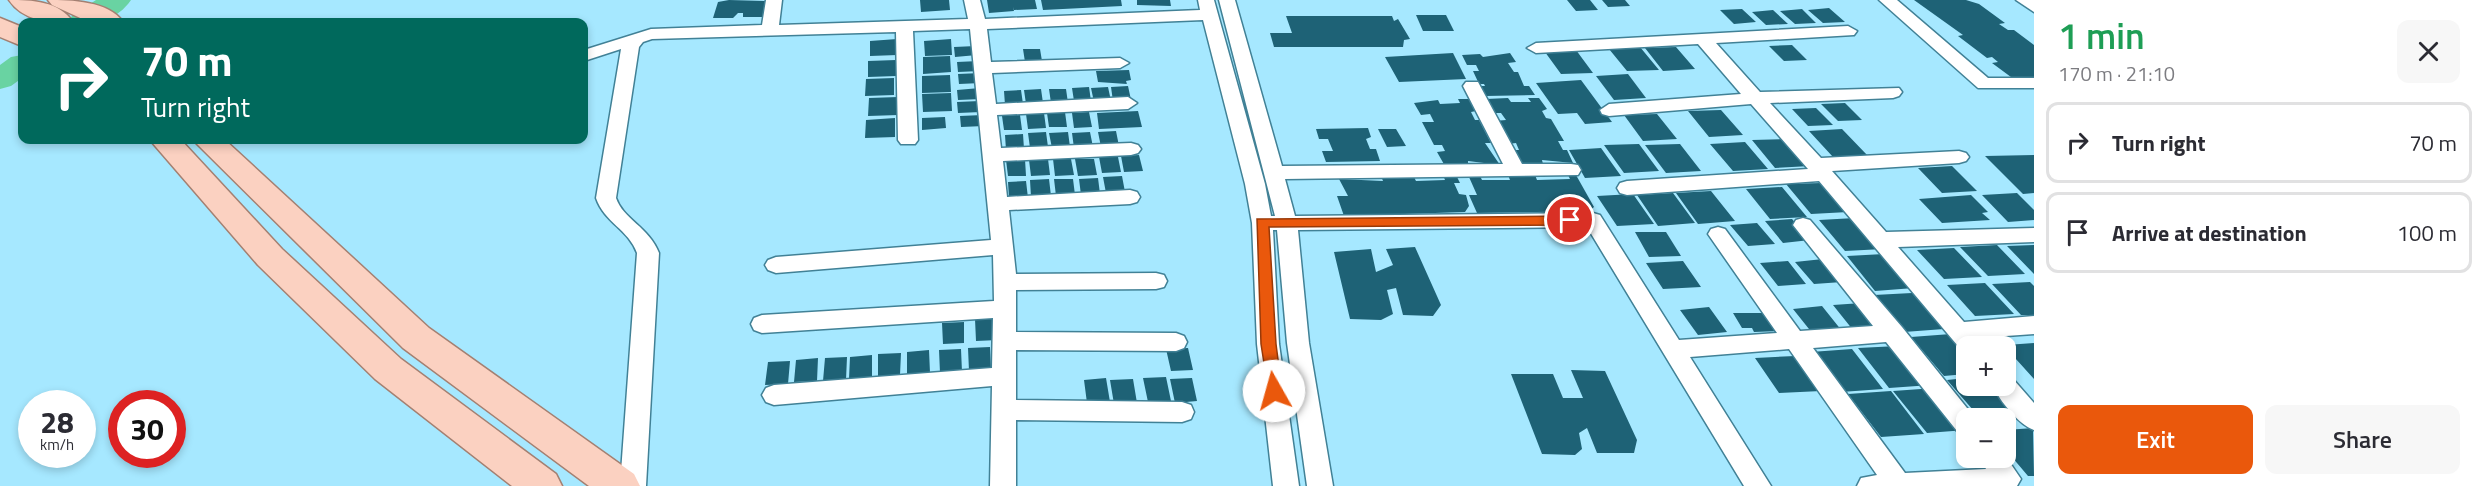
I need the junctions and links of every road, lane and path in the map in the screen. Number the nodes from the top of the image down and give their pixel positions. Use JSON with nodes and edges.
{"nodes":[{"id":1,"x":22,"y":0,"type":"edge"},
{"id":2,"x":61,"y":0,"type":"edge"},
{"id":3,"x":774,"y":0,"type":"edge"},
{"id":4,"x":972,"y":0,"type":"edge"},
{"id":5,"x":1227,"y":0,"type":"edge"},
{"id":6,"x":1887,"y":0,"type":"edge"},
{"id":7,"x":2024,"y":0,"type":"edge"},
{"id":8,"x":1208,"y":7,"type":"edge"},
{"id":9,"x":2034,"y":8,"type":"edge"},
{"id":10,"x":53,"y":18,"type":"edge"},
{"id":11,"x":101,"y":18,"type":"edge"},
{"id":12,"x":978,"y":24,"type":"junction"},
{"id":13,"x":0,"y":26,"type":"edge"},
{"id":14,"x":904,"y":26,"type":"junction"},
{"id":15,"x":771,"y":30,"type":"junction"},
{"id":16,"x":1848,"y":31,"type":"dead end"},
{"id":17,"x":18,"y":36,"type":"edge"},
{"id":18,"x":637,"y":38,"type":"junction"},
{"id":19,"x":1703,"y":40,"type":"junction"},
{"id":20,"x":1536,"y":48,"type":"dead end"},
{"id":21,"x":588,"y":55,"type":"edge"},
{"id":22,"x":1120,"y":63,"type":"dead end"},
{"id":23,"x":983,"y":68,"type":"junction"},
{"id":24,"x":2034,"y":83,"type":"edge"},
{"id":25,"x":1472,"y":86,"type":"dead end"},
{"id":26,"x":1893,"y":92,"type":"dead end"},
{"id":27,"x":1756,"y":98,"type":"junction"},
{"id":28,"x":1128,"y":103,"type":"dead end"},
{"id":29,"x":988,"y":110,"type":"junction"},
{"id":30,"x":1609,"y":110,"type":"dead end"},
{"id":31,"x":908,"y":140,"type":"dead end"},
{"id":32,"x":169,"y":144,"type":"edge"},
{"id":33,"x":212,"y":144,"type":"edge"},
{"id":34,"x":1131,"y":149,"type":"dead end"},
{"id":35,"x":992,"y":155,"type":"junction"},
{"id":36,"x":1959,"y":157,"type":"dead end"},
{"id":37,"x":1515,"y":169,"type":"junction"},
{"id":38,"x":1820,"y":169,"type":"junction"},
{"id":39,"x":1571,"y":170,"type":"dead end"},
{"id":40,"x":1275,"y":173,"type":"junction"},
{"id":41,"x":1627,"y":188,"type":"dead end"},
{"id":42,"x":1130,"y":197,"type":"dead end"},
{"id":43,"x":998,"y":204,"type":"junction"},
{"id":44,"x":1262,"y":223,"type":"junction"},
{"id":45,"x":1287,"y":223,"type":"junction"},
{"id":46,"x":1803,"y":225,"type":"dead end"},
{"id":47,"x":1718,"y":234,"type":"dead end"},
{"id":48,"x":2034,"y":235,"type":"edge"},
{"id":49,"x":1880,"y":240,"type":"junction"},
{"id":50,"x":1002,"y":247,"type":"junction"},
{"id":51,"x":776,"y":265,"type":"dead end"},
{"id":52,"x":1156,"y":281,"type":"dead end"},
{"id":53,"x":1005,"y":282,"type":"junction"},
{"id":54,"x":1005,"y":309,"type":"junction"},
{"id":55,"x":762,"y":324,"type":"dead end"},
{"id":56,"x":2034,"y":325,"type":"edge"},
{"id":57,"x":1894,"y":333,"type":"junction"},
{"id":58,"x":1962,"y":336,"type":"edge"},
{"id":59,"x":1980,"y":336,"type":"edge"},
{"id":60,"x":1795,"y":340,"type":"junction"},
{"id":61,"x":1004,"y":341,"type":"junction"},
{"id":62,"x":1176,"y":342,"type":"dead end"},
{"id":63,"x":1673,"y":349,"type":"junction"},
{"id":64,"x":1004,"y":376,"type":"junction"},
{"id":65,"x":774,"y":395,"type":"dead end"},
{"id":66,"x":2014,"y":396,"type":"edge"},
{"id":67,"x":1004,"y":410,"type":"junction"},
{"id":68,"x":1956,"y":411,"type":"edge"},
{"id":69,"x":1182,"y":412,"type":"dead end"},
{"id":70,"x":2034,"y":420,"type":"edge"},
{"id":71,"x":2000,"y":468,"type":"edge"},
{"id":72,"x":1899,"y":484,"type":"junction"},
{"id":73,"x":542,"y":486,"type":"edge"},
{"id":74,"x":620,"y":486,"type":"edge"},
{"id":75,"x":633,"y":486,"type":"edge"},
{"id":76,"x":1003,"y":486,"type":"edge"},
{"id":77,"x":1286,"y":486,"type":"edge"},
{"id":78,"x":1320,"y":486,"type":"edge"},
{"id":79,"x":1758,"y":486,"type":"edge"},
{"id":80,"x":1870,"y":486,"type":"edge"}],
"edges":[{"from":1,"to":10,"type":"main road"},
{"from":2,"to":11,"type":"main road"},
{"from":3,"to":15,"type":"street"},
{"from":4,"to":12,"type":"street"},
{"from":5,"to":40,"type":"street"},
{"from":6,"to":24,"type":"street"},
{"from":7,"to":9,"type":"street"},
{"from":8,"to":12,"type":"street"},
{"from":8,"to":44,"type":"street"},
{"from":12,"to":14,"type":"street"},
{"from":12,"to":23,"type":"street"},
{"from":13,"to":17,"type":"main road"},
{"from":14,"to":15,"type":"street"},
{"from":14,"to":31,"type":"street"},
{"from":15,"to":18,"type":"street"},
{"from":16,"to":19,"type":"street"},
{"from":18,"to":21,"type":"street"},
{"from":18,"to":75,"type":"street"},
{"from":19,"to":20,"type":"street"},
{"from":19,"to":27,"type":"street"},
{"from":22,"to":23,"type":"street"},
{"from":23,"to":29,"type":"street"},
{"from":25,"to":37,"type":"street"},
{"from":26,"to":27,"type":"street"},
{"from":27,"to":30,"type":"street"},
{"from":27,"to":38,"type":"street"},
{"from":28,"to":29,"type":"street"},
{"from":29,"to":35,"type":"street"},
{"from":32,"to":73,"type":"main road"},
{"from":33,"to":74,"type":"main road"},
{"from":34,"to":35,"type":"street"},
{"from":35,"to":43,"type":"street"},
{"from":36,"to":38,"type":"street"},
{"from":37,"to":39,"type":"street"},
{"from":37,"to":40,"type":"street"},
{"from":38,"to":41,"type":"street"},
{"from":38,"to":49,"type":"street"},
{"from":40,"to":45,"type":"street"},
{"from":42,"to":43,"type":"street"},
{"from":43,"to":50,"type":"street"},
{"from":44,"to":45,"type":"street"},
{"from":44,"to":77,"type":"street"},
{"from":45,"to":63,"type":"street"},
{"from":45,"to":78,"type":"street"},
{"from":46,"to":57,"type":"street"},
{"from":47,"to":60,"type":"street"},
{"from":48,"to":49,"type":"street"},
{"from":49,"to":58,"type":"street"},
{"from":50,"to":51,"type":"street"},
{"from":50,"to":53,"type":"street"},
{"from":52,"to":53,"type":"street"},
{"from":53,"to":54,"type":"street"},
{"from":54,"to":55,"type":"street"},
{"from":54,"to":61,"type":"street"},
{"from":56,"to":59,"type":"street"},
{"from":57,"to":60,"type":"street"},
{"from":57,"to":68,"type":"street"},
{"from":60,"to":63,"type":"street"},
{"from":60,"to":72,"type":"street"},
{"from":61,"to":62,"type":"street"},
{"from":61,"to":64,"type":"street"},
{"from":63,"to":79,"type":"street"},
{"from":64,"to":65,"type":"street"},
{"from":64,"to":67,"type":"street"},
{"from":66,"to":70,"type":"street"},
{"from":67,"to":69,"type":"street"},
{"from":67,"to":76,"type":"street"},
{"from":71,"to":72,"type":"street"},
{"from":72,"to":80,"type":"street"}]}
